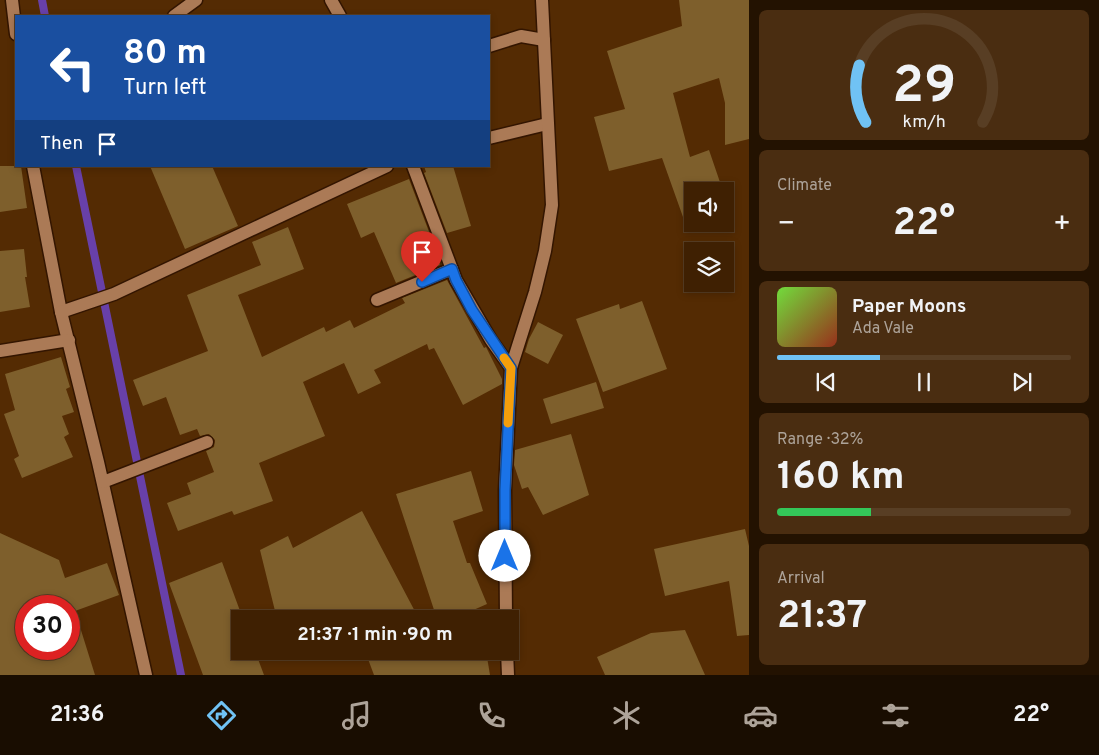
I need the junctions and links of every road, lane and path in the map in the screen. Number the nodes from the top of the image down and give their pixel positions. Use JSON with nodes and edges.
{"nodes":[{"id":1,"x":12,"y":0,"type":"edge"},
{"id":2,"x":196,"y":0,"type":"edge"},
{"id":3,"x":332,"y":0,"type":"edge"},
{"id":4,"x":542,"y":0,"type":"edge"},
{"id":5,"x":175,"y":15,"type":"edge"},
{"id":6,"x":340,"y":15,"type":"edge"},
{"id":7,"x":15,"y":26,"type":"edge"},
{"id":8,"x":544,"y":40,"type":"junction"},
{"id":9,"x":490,"y":46,"type":"edge"},
{"id":10,"x":548,"y":124,"type":"junction"},
{"id":11,"x":490,"y":138,"type":"edge"},
{"id":12,"x":33,"y":167,"type":"edge"},
{"id":13,"x":385,"y":167,"type":"edge"},
{"id":14,"x":414,"y":167,"type":"edge"},
{"id":15,"x":452,"y":269,"type":"junction"},
{"id":16,"x":377,"y":300,"type":"dead end"},
{"id":17,"x":61,"y":312,"type":"junction"},
{"id":18,"x":69,"y":340,"type":"junction"},
{"id":19,"x":0,"y":351,"type":"edge"},
{"id":20,"x":511,"y":368,"type":"junction"},
{"id":21,"x":207,"y":442,"type":"dead end"},
{"id":22,"x":103,"y":482,"type":"junction"},
{"id":23,"x":506,"y":610,"type":"edge"},
{"id":24,"x":507,"y":660,"type":"edge"},
{"id":25,"x":146,"y":675,"type":"edge"},
{"id":26,"x":508,"y":675,"type":"edge"}],
"edges":[{"from":1,"to":7,"type":"street"},
{"from":2,"to":5,"type":"street"},
{"from":3,"to":6,"type":"street"},
{"from":4,"to":8,"type":"street"},
{"from":8,"to":9,"type":"street"},
{"from":8,"to":10,"type":"street"},
{"from":10,"to":11,"type":"street"},
{"from":10,"to":20,"type":"street"},
{"from":12,"to":17,"type":"street"},
{"from":13,"to":17,"type":"street"},
{"from":14,"to":15,"type":"street"},
{"from":15,"to":16,"type":"street"},
{"from":15,"to":20,"type":"street"},
{"from":17,"to":18,"type":"street"},
{"from":18,"to":19,"type":"street"},
{"from":18,"to":22,"type":"street"},
{"from":20,"to":23,"type":"street"},
{"from":21,"to":22,"type":"street"},
{"from":22,"to":25,"type":"street"},
{"from":24,"to":26,"type":"street"}]}
